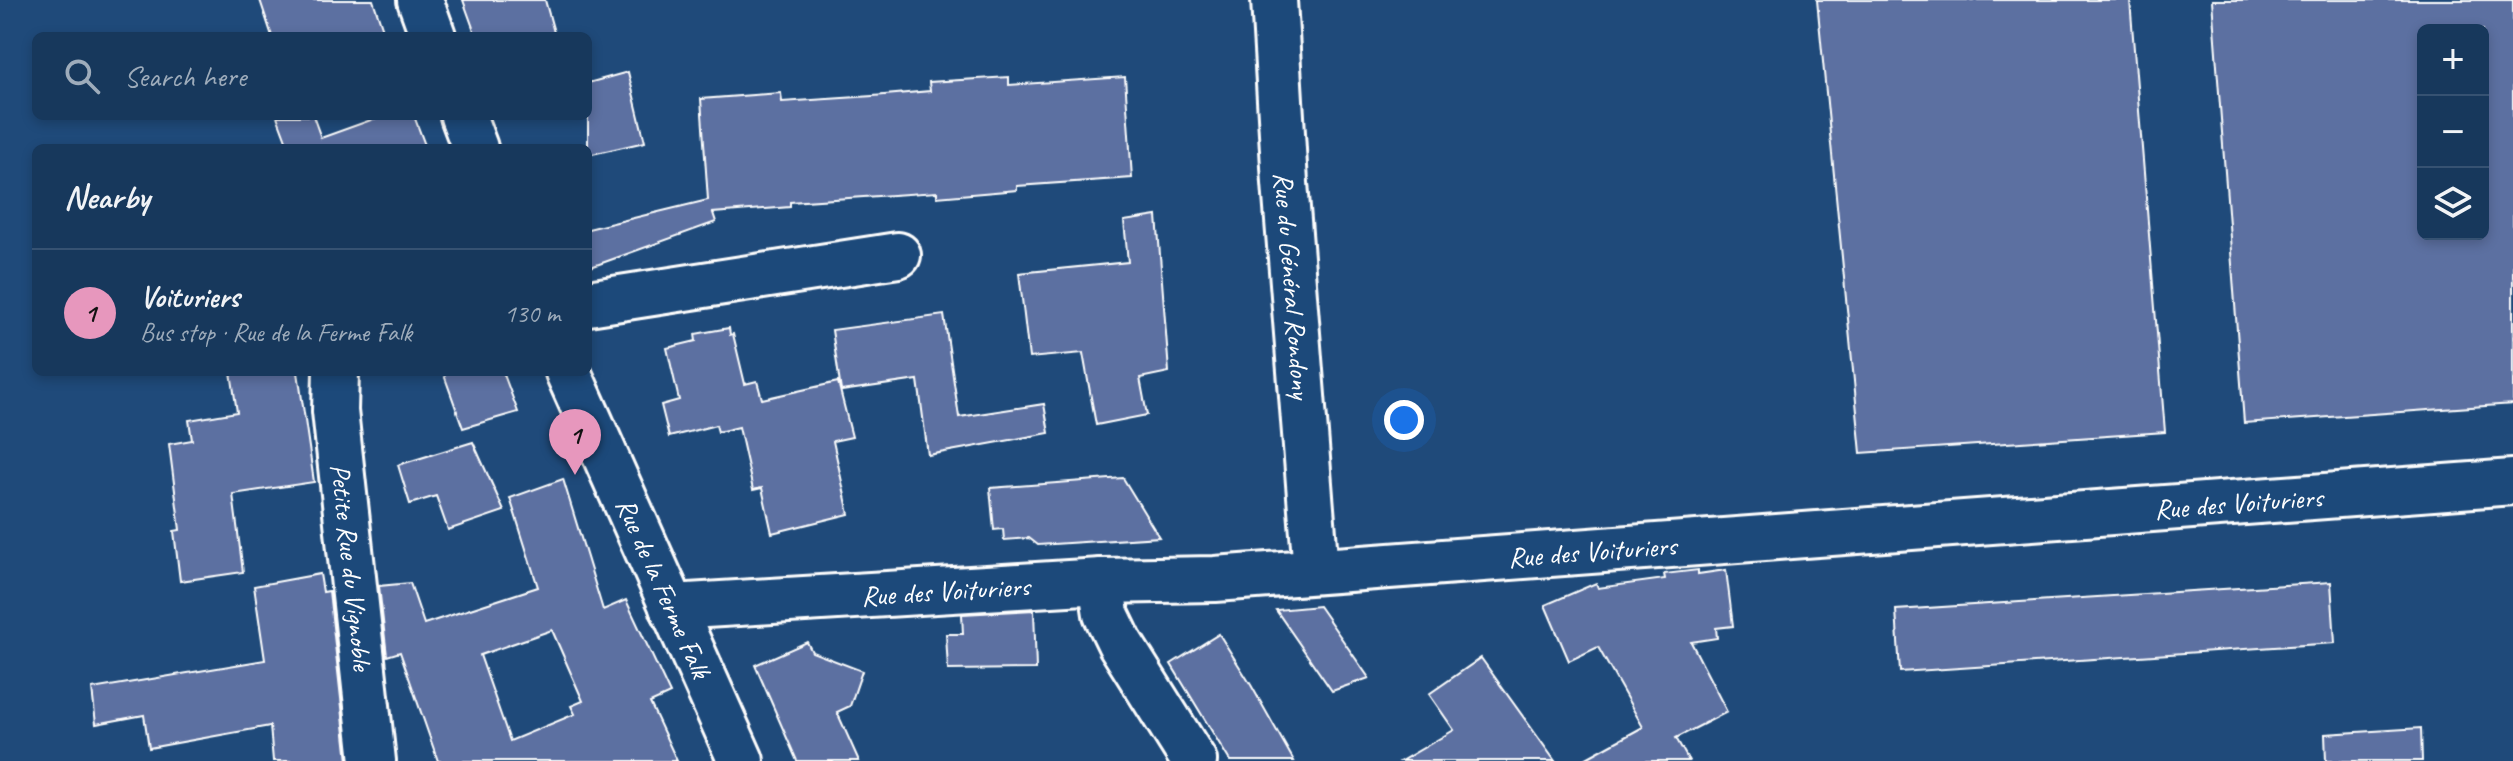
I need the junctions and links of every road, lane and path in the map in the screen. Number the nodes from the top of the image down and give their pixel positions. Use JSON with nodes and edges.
{"nodes":[{"id":1,"x":420,"y":0,"type":"edge"},
{"id":2,"x":1274,"y":0,"type":"edge"},
{"id":3,"x":432,"y":32,"type":"edge"},
{"id":4,"x":464,"y":120,"type":"edge"},
{"id":5,"x":474,"y":144,"type":"edge"},
{"id":6,"x":898,"y":255,"type":"dead end"},
{"id":7,"x":592,"y":302,"type":"edge"},
{"id":8,"x":336,"y":376,"type":"edge"},
{"id":9,"x":570,"y":376,"type":"edge"},
{"id":10,"x":2513,"y":482,"type":"edge"},
{"id":11,"x":1316,"y":571,"type":"junction"},
{"id":12,"x":1101,"y":581,"type":"junction"},
{"id":13,"x":672,"y":607,"type":"junction"},
{"id":14,"x":373,"y":761,"type":"edge"},
{"id":15,"x":741,"y":761,"type":"edge"},
{"id":16,"x":1194,"y":761,"type":"edge"}],
"edges":[{"from":1,"to":3,"type":"street"},
{"from":2,"to":11,"type":"street","name":"Rue du Général Rondony"},
{"from":4,"to":5,"type":"street"},
{"from":6,"to":7,"type":"street"},
{"from":8,"to":14,"type":"street","name":"Petite Rue du Vignoble"},
{"from":9,"to":13,"type":"street","name":"Rue de la Ferme Falk"},
{"from":10,"to":11,"type":"street","name":"Rue des Voituriers"},
{"from":11,"to":12,"type":"street","name":"Rue des Voituriers"},
{"from":12,"to":13,"type":"street","name":"Rue des Voituriers"},
{"from":12,"to":16,"type":"street"},
{"from":13,"to":15,"type":"street","name":"Rue de la Ferme Falk"}]}
